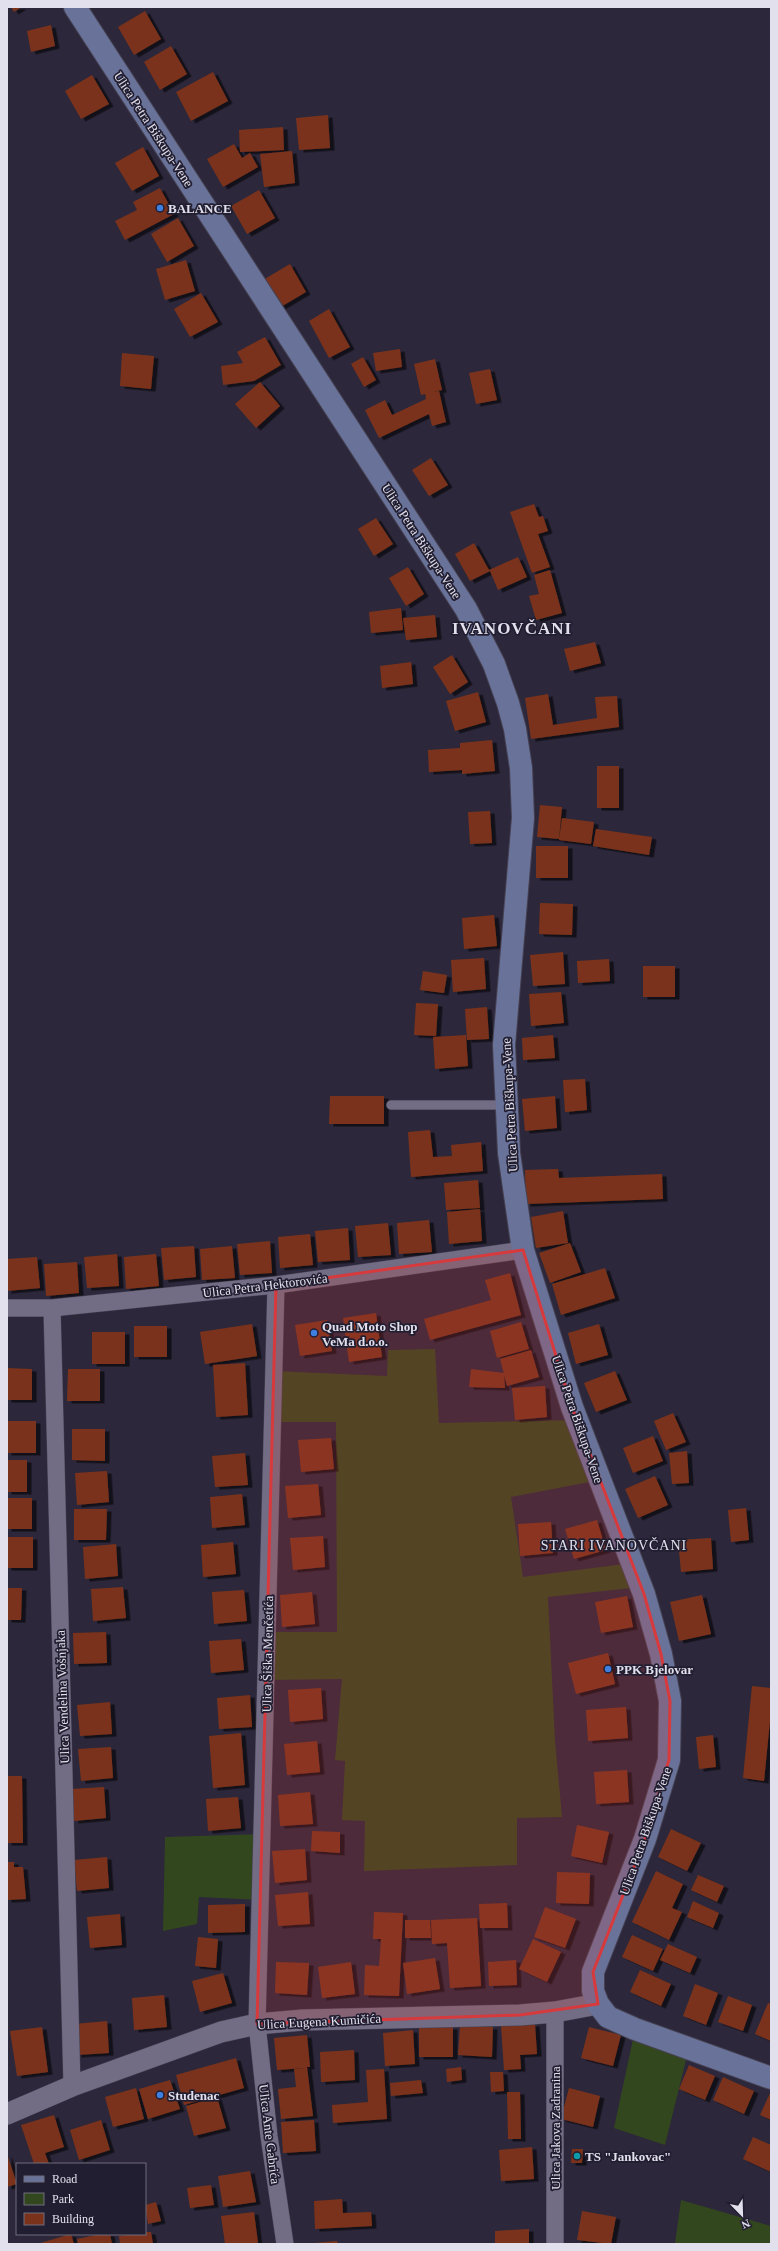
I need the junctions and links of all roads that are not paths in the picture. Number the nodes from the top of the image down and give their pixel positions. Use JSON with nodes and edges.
{"nodes":[{"id":1,"x":75,"y":7,"type":"edge"},
{"id":2,"x":391,"y":1105,"type":"dead end"},
{"id":3,"x":507,"y":1105,"type":"junction"},
{"id":4,"x":523,"y":1250,"type":"junction"},
{"id":5,"x":276,"y":1285,"type":"junction"},
{"id":6,"x":7,"y":1308,"type":"edge"},
{"id":7,"x":52,"y":1308,"type":"junction"},
{"id":8,"x":598,"y":2004,"type":"junction"},
{"id":9,"x":555,"y":2012,"type":"junction"},
{"id":10,"x":258,"y":2024,"type":"junction"},
{"id":11,"x":771,"y":2078,"type":"edge"},
{"id":12,"x":72,"y":2086,"type":"junction"},
{"id":13,"x":7,"y":2114,"type":"edge"},
{"id":14,"x":285,"y":2244,"type":"edge"},
{"id":15,"x":554,"y":2244,"type":"edge"}],
"edges":[{"from":1,"to":3,"type":"main road","name":"Ulica Petra Biškupa-Vene"},
{"from":2,"to":3,"type":"lane"},
{"from":3,"to":4,"type":"main road","name":"Ulica Petra Biškupa-Vene"},
{"from":4,"to":5,"type":"street","name":"Ulica Petra Hektorovića"},
{"from":4,"to":8,"type":"main road","name":"Ulica Petra Biškupa-Vene"},
{"from":5,"to":7,"type":"street","name":"Ulica Petra Hektorovića"},
{"from":5,"to":10,"type":"street","name":"Ulica Šiška Menčetića"},
{"from":6,"to":7,"type":"street","name":"Ulica Petra Hektorovića"},
{"from":7,"to":12,"type":"street","name":"Ulica Vendelina Vošnjaka"},
{"from":8,"to":9,"type":"street","name":"Ulica Eugena Kumičića"},
{"from":8,"to":11,"type":"main road","name":"Ulica Petra Biškupa-Vene"},
{"from":9,"to":10,"type":"street","name":"Ulica Eugena Kumičića"},
{"from":9,"to":15,"type":"street","name":"Ulica Jakova Zadranina"},
{"from":10,"to":12,"type":"street","name":"Ulica Eugena Kumičića"},
{"from":10,"to":14,"type":"street","name":"Ulica Ante Gabrića"},
{"from":12,"to":13,"type":"street","name":"Ulica Eugena Kumičića"}]}
